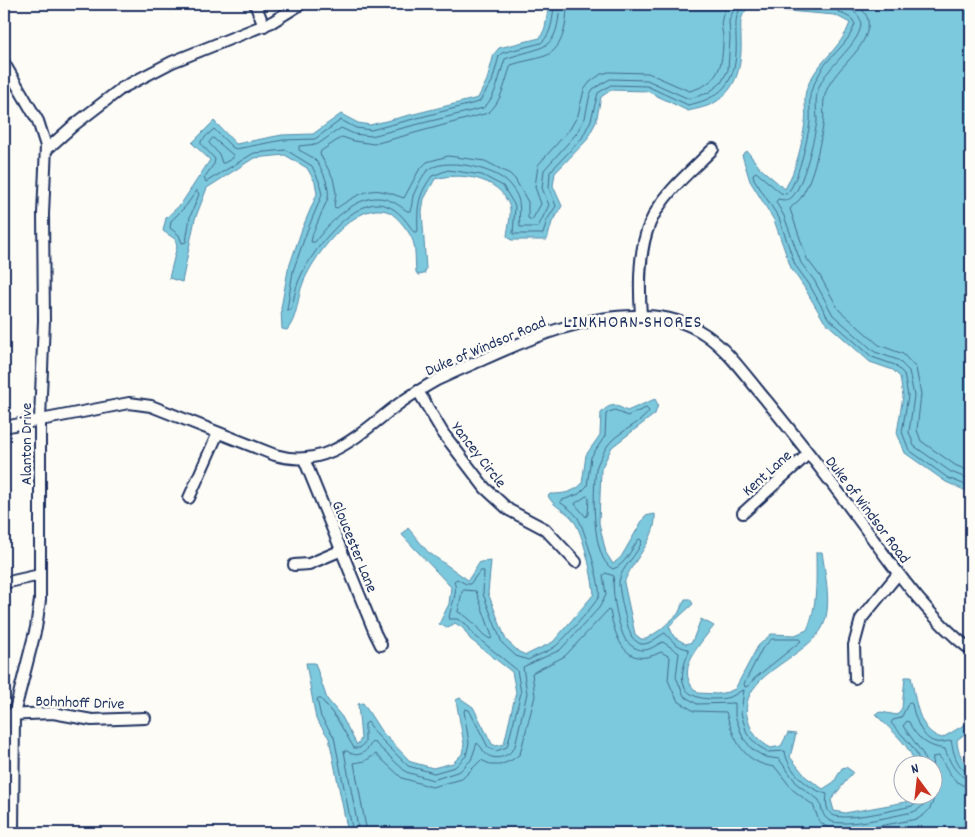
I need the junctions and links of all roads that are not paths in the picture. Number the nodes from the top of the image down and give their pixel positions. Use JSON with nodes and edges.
{"nodes":[{"id":1,"x":255,"y":4,"type":"edge"},
{"id":2,"x":301,"y":4,"type":"edge"},
{"id":3,"x":264,"y":26,"type":"junction"},
{"id":4,"x":4,"y":63,"type":"edge"},
{"id":5,"x":713,"y":149,"type":"dead end"},
{"id":6,"x":46,"y":150,"type":"junction"},
{"id":7,"x":641,"y":316,"type":"junction"},
{"id":8,"x":418,"y":391,"type":"junction"},
{"id":9,"x":40,"y":419,"type":"junction"},
{"id":10,"x":4,"y":427,"type":"edge"},
{"id":11,"x":218,"y":433,"type":"junction"},
{"id":12,"x":808,"y":454,"type":"junction"},
{"id":13,"x":304,"y":459,"type":"junction"},
{"id":14,"x":189,"y":498,"type":"dead end"},
{"id":15,"x":743,"y":513,"type":"dead end"},
{"id":16,"x":342,"y":550,"type":"junction"},
{"id":17,"x":576,"y":562,"type":"dead end"},
{"id":18,"x":294,"y":564,"type":"dead end"},
{"id":19,"x":898,"y":574,"type":"junction"},
{"id":20,"x":40,"y":575,"type":"junction"},
{"id":21,"x":4,"y":583,"type":"edge"},
{"id":22,"x":381,"y":645,"type":"dead end"},
{"id":23,"x":971,"y":650,"type":"edge"},
{"id":24,"x":855,"y":678,"type":"dead end"},
{"id":25,"x":9,"y":714,"type":"edge"},
{"id":26,"x":145,"y":718,"type":"dead end"},
{"id":27,"x":13,"y":833,"type":"edge"}],
"edges":[{"from":1,"to":3,"type":"street"},
{"from":2,"to":3,"type":"street"},
{"from":3,"to":6,"type":"street"},
{"from":4,"to":6,"type":"street","name":"Alanton Drive"},
{"from":5,"to":7,"type":"street"},
{"from":6,"to":9,"type":"street","name":"Alanton Drive"},
{"from":7,"to":8,"type":"street","name":"Duke of Windsor Road"},
{"from":7,"to":12,"type":"street","name":"Duke of Windsor Road"},
{"from":8,"to":13,"type":"street","name":"Duke of Windsor Road"},
{"from":8,"to":17,"type":"street","name":"Yancey Circle"},
{"from":9,"to":10,"type":"street","name":"Duke of Windsor Road"},
{"from":9,"to":11,"type":"street","name":"Duke of Windsor Road"},
{"from":9,"to":20,"type":"street","name":"Alanton Drive"},
{"from":11,"to":13,"type":"street","name":"Duke of Windsor Road"},
{"from":11,"to":14,"type":"street"},
{"from":12,"to":15,"type":"street","name":"Kent Lane"},
{"from":12,"to":19,"type":"street","name":"Duke of Windsor Road"},
{"from":13,"to":16,"type":"street","name":"Gloucester Lane"},
{"from":16,"to":18,"type":"street"},
{"from":16,"to":22,"type":"street","name":"Gloucester Lane"},
{"from":19,"to":23,"type":"street","name":"Duke of Windsor Road"},
{"from":19,"to":24,"type":"street"},
{"from":20,"to":21,"type":"street"},
{"from":20,"to":25,"type":"street","name":"Alanton Drive"},
{"from":25,"to":26,"type":"street","name":"Bohnhoff Drive"},
{"from":25,"to":27,"type":"street","name":"Alanton Drive"}]}
